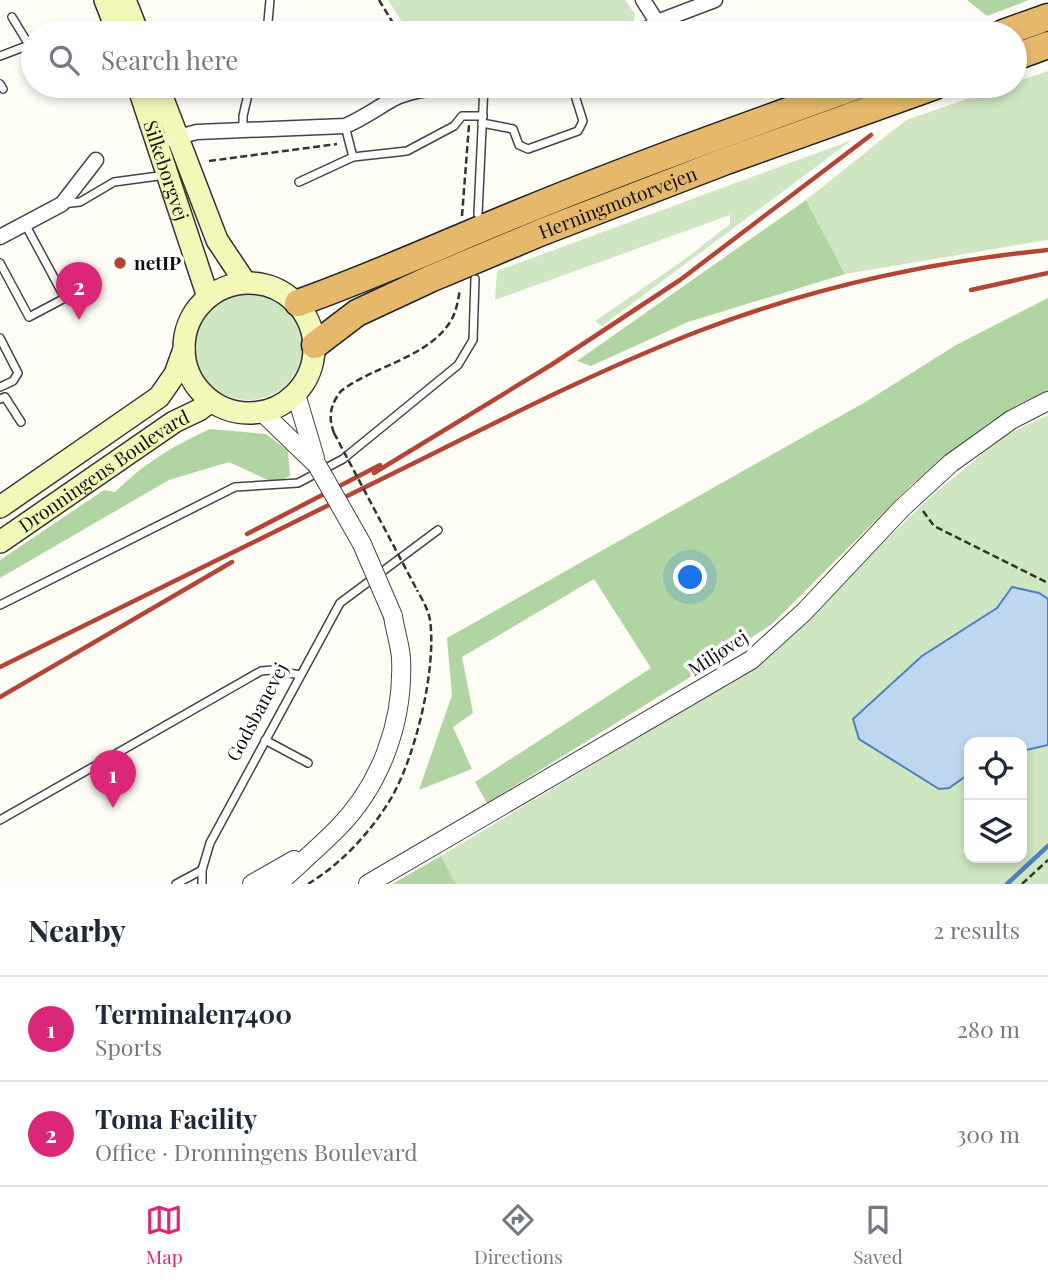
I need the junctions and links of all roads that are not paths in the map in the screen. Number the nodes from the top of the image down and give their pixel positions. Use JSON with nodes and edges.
{"nodes":[{"id":1,"x":105,"y":0,"type":"edge"},
{"id":2,"x":125,"y":0,"type":"edge"},
{"id":3,"x":270,"y":0,"type":"edge"},
{"id":4,"x":643,"y":0,"type":"edge"},
{"id":5,"x":715,"y":0,"type":"edge"},
{"id":6,"x":12,"y":17,"type":"dead end"},
{"id":7,"x":1048,"y":17,"type":"edge"},
{"id":8,"x":113,"y":21,"type":"edge"},
{"id":9,"x":133,"y":21,"type":"edge"},
{"id":10,"x":268,"y":21,"type":"edge"},
{"id":11,"x":656,"y":21,"type":"edge"},
{"id":12,"x":660,"y":21,"type":"edge"},
{"id":13,"x":1027,"y":24,"type":"edge"},
{"id":14,"x":21,"y":32,"type":"edge"},
{"id":15,"x":1048,"y":45,"type":"edge"},
{"id":16,"x":21,"y":49,"type":"edge"},
{"id":17,"x":1027,"y":53,"type":"edge"},
{"id":18,"x":0,"y":56,"type":"edge"},
{"id":19,"x":142,"y":98,"type":"edge"},
{"id":20,"x":163,"y":98,"type":"edge"},
{"id":21,"x":247,"y":98,"type":"edge"},
{"id":22,"x":395,"y":98,"type":"edge"},
{"id":23,"x":483,"y":98,"type":"edge"},
{"id":24,"x":576,"y":98,"type":"edge"},
{"id":25,"x":824,"y":98,"type":"edge"},
{"id":26,"x":901,"y":98,"type":"edge"},
{"id":27,"x":482,"y":119,"type":"junction"},
{"id":28,"x":345,"y":126,"type":"junction"},
{"id":29,"x":243,"y":129,"type":"junction"},
{"id":30,"x":178,"y":136,"type":"junction"},
{"id":31,"x":157,"y":144,"type":"junction"},
{"id":32,"x":353,"y":157,"type":"junction"},
{"id":33,"x":96,"y":160,"type":"dead end"},
{"id":34,"x":188,"y":169,"type":"junction"},
{"id":35,"x":167,"y":175,"type":"junction"},
{"id":36,"x":299,"y":182,"type":"dead end"},
{"id":37,"x":62,"y":205,"type":"junction"},
{"id":38,"x":478,"y":214,"type":"dead end"},
{"id":39,"x":25,"y":224,"type":"junction"},
{"id":40,"x":0,"y":237,"type":"edge"},
{"id":41,"x":0,"y":262,"type":"edge"},
{"id":42,"x":475,"y":279,"type":"dead end"},
{"id":43,"x":245,"y":282,"type":"junction"},
{"id":44,"x":208,"y":297,"type":"junction"},
{"id":45,"x":298,"y":303,"type":"junction"},
{"id":46,"x":0,"y":338,"type":"edge"},
{"id":47,"x":315,"y":345,"type":"junction"},
{"id":48,"x":184,"y":349,"type":"junction"},
{"id":49,"x":0,"y":387,"type":"edge"},
{"id":50,"x":296,"y":394,"type":"junction"},
{"id":51,"x":0,"y":399,"type":"edge"},
{"id":52,"x":211,"y":401,"type":"junction"},
{"id":53,"x":1048,"y":401,"type":"edge"},
{"id":54,"x":262,"y":412,"type":"junction"},
{"id":55,"x":21,"y":422,"type":"dead end"},
{"id":56,"x":317,"y":465,"type":"junction"},
{"id":57,"x":0,"y":507,"type":"edge"},
{"id":58,"x":438,"y":530,"type":"dead end"},
{"id":59,"x":0,"y":542,"type":"edge"},
{"id":60,"x":0,"y":605,"type":"edge"},
{"id":61,"x":300,"y":675,"type":"junction"},
{"id":62,"x":265,"y":740,"type":"junction"},
{"id":63,"x":308,"y":763,"type":"dead end"},
{"id":64,"x":0,"y":820,"type":"edge"},
{"id":65,"x":316,"y":849,"type":"junction"},
{"id":66,"x":202,"y":870,"type":"junction"},
{"id":67,"x":176,"y":884,"type":"edge"},
{"id":68,"x":202,"y":884,"type":"edge"},
{"id":69,"x":252,"y":884,"type":"edge"},
{"id":70,"x":278,"y":884,"type":"edge"},
{"id":71,"x":368,"y":884,"type":"edge"}],
"edges":[{"from":1,"to":8,"type":"main road"},
{"from":2,"to":9,"type":"main road"},
{"from":3,"to":10,"type":"lane"},
{"from":4,"to":11,"type":"street"},
{"from":5,"to":12,"type":"street"},
{"from":6,"to":14,"type":"lane"},
{"from":7,"to":13,"type":"highway"},
{"from":15,"to":17,"type":"highway"},
{"from":16,"to":18,"type":"lane"},
{"from":19,"to":31,"type":"main road","name":"Silkeborgvej"},
{"from":20,"to":30,"type":"main road","name":"Silkeborgvej"},
{"from":21,"to":29,"type":"lane"},
{"from":22,"to":28,"type":"street"},
{"from":23,"to":27,"type":"lane"},
{"from":24,"to":27,"type":"lane"},
{"from":25,"to":45,"type":"highway","name":"Herningmotorvejen"},
{"from":26,"to":47,"type":"highway","name":"Herningmotorvejen"},
{"from":27,"to":32,"type":"lane"},
{"from":27,"to":38,"type":"lane"},
{"from":28,"to":29,"type":"street"},
{"from":28,"to":32,"type":"lane"},
{"from":29,"to":30,"type":"street"},
{"from":30,"to":31,"type":"street"},
{"from":30,"to":34,"type":"main road","name":"Silkeborgvej"},
{"from":31,"to":35,"type":"main road","name":"Silkeborgvej"},
{"from":32,"to":36,"type":"lane"},
{"from":33,"to":37,"type":"street"},
{"from":34,"to":35,"type":"lane"},
{"from":34,"to":43,"type":"main road","name":"Silkeborgvej"},
{"from":35,"to":37,"type":"lane"},
{"from":35,"to":44,"type":"main road","name":"Silkeborgvej"},
{"from":37,"to":39,"type":"street"},
{"from":39,"to":40,"type":"street"},
{"from":39,"to":41,"type":"lane"},
{"from":42,"to":60,"type":"lane"},
{"from":43,"to":44,"type":"main road"},
{"from":43,"to":45,"type":"main road"},
{"from":44,"to":48,"type":"main road"},
{"from":45,"to":47,"type":"main road"},
{"from":46,"to":49,"type":"lane"},
{"from":47,"to":50,"type":"main road"},
{"from":48,"to":52,"type":"main road"},
{"from":48,"to":57,"type":"main road","name":"Dronningens Boulevard"},
{"from":50,"to":54,"type":"main road"},
{"from":50,"to":56,"type":"street"},
{"from":51,"to":55,"type":"lane"},
{"from":52,"to":54,"type":"main road"},
{"from":52,"to":59,"type":"main road","name":"Dronningens Boulevard"},
{"from":53,"to":71,"type":"street","name":"Miljøvej"},
{"from":54,"to":56,"type":"street"},
{"from":56,"to":65,"type":"street","bridge":true},
{"from":58,"to":61,"type":"lane","name":"Godsbanevej"},
{"from":61,"to":62,"type":"lane","name":"Godsbanevej"},
{"from":61,"to":64,"type":"lane"},
{"from":62,"to":63,"type":"lane"},
{"from":62,"to":66,"type":"lane","name":"Godsbanevej"},
{"from":65,"to":69,"type":"street"},
{"from":65,"to":70,"type":"street"},
{"from":66,"to":67,"type":"lane"},
{"from":66,"to":68,"type":"lane","name":"Godsbanevej"}]}
